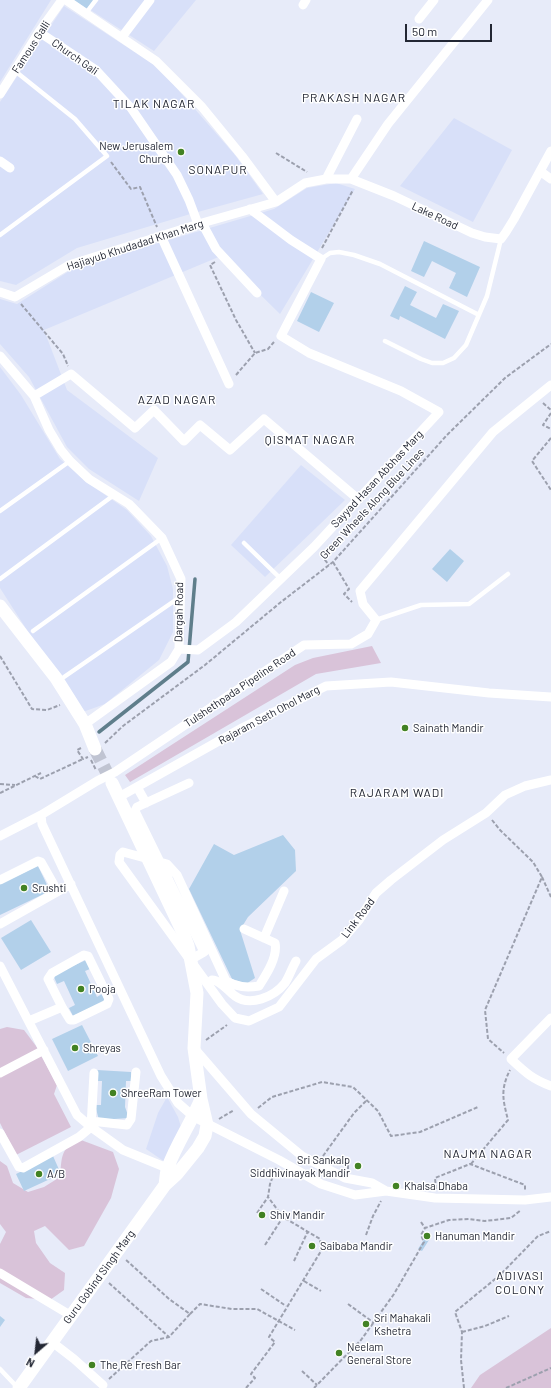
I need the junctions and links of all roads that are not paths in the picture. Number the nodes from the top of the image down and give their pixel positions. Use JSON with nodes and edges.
{"nodes":[{"id":1,"x":62,"y":0,"type":"edge"},
{"id":2,"x":66,"y":0,"type":"edge"},
{"id":3,"x":96,"y":0,"type":"edge"},
{"id":4,"x":150,"y":0,"type":"edge"},
{"id":5,"x":434,"y":0,"type":"edge"},
{"id":6,"x":488,"y":0,"type":"edge"},
{"id":7,"x":86,"y":13,"type":"junction"},
{"id":8,"x":419,"y":18,"type":"dead end"},
{"id":9,"x":39,"y":32,"type":"junction"},
{"id":10,"x":122,"y":37,"type":"junction"},
{"id":11,"x":14,"y":71,"type":"junction"},
{"id":12,"x":0,"y":94,"type":"edge"},
{"id":13,"x":358,"y":119,"type":"dead end"},
{"id":14,"x":551,"y":151,"type":"edge"},
{"id":15,"x":0,"y":161,"type":"edge"},
{"id":16,"x":10,"y":168,"type":"dead end"},
{"id":17,"x":540,"y":171,"type":"junction"},
{"id":18,"x":551,"y":179,"type":"edge"},
{"id":19,"x":323,"y":180,"type":"junction"},
{"id":20,"x":354,"y":180,"type":"junction"},
{"id":21,"x":276,"y":202,"type":"junction"},
{"id":22,"x":250,"y":209,"type":"junction"},
{"id":23,"x":200,"y":224,"type":"junction"},
{"id":24,"x":0,"y":235,"type":"edge"},
{"id":25,"x":161,"y":236,"type":"junction"},
{"id":26,"x":501,"y":239,"type":"junction"},
{"id":27,"x":319,"y":258,"type":"junction"},
{"id":28,"x":0,"y":292,"type":"edge"},
{"id":29,"x":256,"y":293,"type":"dead end"},
{"id":30,"x":478,"y":315,"type":"junction"},
{"id":31,"x":385,"y":341,"type":"dead end"},
{"id":32,"x":0,"y":356,"type":"edge"},
{"id":33,"x":229,"y":384,"type":"road end"},
{"id":34,"x":551,"y":385,"type":"edge"},
{"id":35,"x":34,"y":396,"type":"junction"},
{"id":36,"x":70,"y":461,"type":"junction"},
{"id":37,"x":114,"y":495,"type":"junction"},
{"id":38,"x":358,"y":499,"type":"junction"},
{"id":39,"x":0,"y":511,"type":"edge"},
{"id":40,"x":162,"y":538,"type":"junction"},
{"id":41,"x":244,"y":543,"type":"dead end"},
{"id":42,"x":508,"y":574,"type":"dead end"},
{"id":43,"x":0,"y":579,"type":"edge"},
{"id":44,"x":281,"y":579,"type":"junction"},
{"id":45,"x":180,"y":597,"type":"junction"},
{"id":46,"x":0,"y":606,"type":"edge"},
{"id":47,"x":376,"y":620,"type":"junction"},
{"id":48,"x":33,"y":631,"type":"dead end"},
{"id":49,"x":181,"y":649,"type":"junction"},
{"id":50,"x":64,"y":677,"type":"dead end"},
{"id":51,"x":551,"y":697,"type":"edge"},
{"id":52,"x":86,"y":724,"type":"junction"},
{"id":53,"x":100,"y":746,"type":"tunnel mouth"},
{"id":54,"x":113,"y":778,"type":"junction"},
{"id":55,"x":551,"y":780,"type":"edge"},
{"id":56,"x":189,"y":783,"type":"dead end"},
{"id":57,"x":137,"y":786,"type":"junction"},
{"id":58,"x":119,"y":797,"type":"junction"},
{"id":59,"x":146,"y":803,"type":"junction"},
{"id":60,"x":41,"y":815,"type":"junction"},
{"id":61,"x":0,"y":836,"type":"edge"},
{"id":62,"x":0,"y":880,"type":"edge"},
{"id":63,"x":71,"y":884,"type":"junction"},
{"id":64,"x":54,"y":885,"type":"dead end"},
{"id":65,"x":284,"y":891,"type":"dead end"},
{"id":66,"x":0,"y":924,"type":"edge"},
{"id":67,"x":244,"y":929,"type":"dead end"},
{"id":68,"x":264,"y":938,"type":"junction"},
{"id":69,"x":190,"y":960,"type":"junction"},
{"id":70,"x":296,"y":961,"type":"dead end"},
{"id":71,"x":0,"y":966,"type":"edge"},
{"id":72,"x":208,"y":984,"type":"junction"},
{"id":73,"x":62,"y":1006,"type":"junction"},
{"id":74,"x":551,"y":1018,"type":"edge"},
{"id":75,"x":29,"y":1021,"type":"junction"},
{"id":76,"x":194,"y":1048,"type":"junction"},
{"id":77,"x":44,"y":1050,"type":"junction"},
{"id":78,"x":136,"y":1072,"type":"dead end"},
{"id":79,"x":94,"y":1073,"type":"dead end"},
{"id":80,"x":0,"y":1074,"type":"edge"},
{"id":81,"x":551,"y":1086,"type":"edge"},
{"id":82,"x":200,"y":1099,"type":"junction"},
{"id":83,"x":194,"y":1117,"type":"junction"},
{"id":84,"x":91,"y":1124,"type":"junction"},
{"id":85,"x":207,"y":1125,"type":"junction"},
{"id":86,"x":0,"y":1133,"type":"edge"},
{"id":87,"x":172,"y":1171,"type":"junction"},
{"id":88,"x":386,"y":1191,"type":"junction"},
{"id":89,"x":551,"y":1197,"type":"edge"},
{"id":90,"x":0,"y":1274,"type":"edge"},
{"id":91,"x":70,"y":1315,"type":"junction"},
{"id":92,"x":52,"y":1342,"type":"junction"},
{"id":93,"x":0,"y":1369,"type":"edge"},
{"id":94,"x":103,"y":1385,"type":"road end"},
{"id":95,"x":18,"y":1388,"type":"edge"}],
"edges":[{"from":1,"to":9,"type":"street","name":"Famous Galli"},
{"from":2,"to":7,"type":"street"},
{"from":3,"to":7,"type":"lane"},
{"from":4,"to":10,"type":"street"},
{"from":5,"to":8,"type":"street"},
{"from":6,"to":20,"type":"street"},
{"from":7,"to":10,"type":"street"},
{"from":9,"to":11,"type":"street","name":"Famous Galli"},
{"from":9,"to":23,"type":"street","name":"Church Gali"},
{"from":10,"to":21,"type":"street"},
{"from":11,"to":12,"type":"street","name":"Famous Galli"},
{"from":11,"to":24,"type":"lane"},
{"from":13,"to":19,"type":"street"},
{"from":14,"to":17,"type":"street"},
{"from":15,"to":16,"type":"street"},
{"from":17,"to":18,"type":"street"},
{"from":17,"to":26,"type":"street"},
{"from":19,"to":20,"type":"street","name":"Lake Road"},
{"from":19,"to":21,"type":"street","name":"Lake Road"},
{"from":20,"to":26,"type":"street","name":"Lake Road"},
{"from":21,"to":22,"type":"street","name":"Hajiayub Khudadad Khan Marg"},
{"from":22,"to":23,"type":"street","name":"Hajiayub Khudadad Khan Marg"},
{"from":22,"to":27,"type":"street"},
{"from":23,"to":25,"type":"street","name":"Hajiayub Khudadad Khan Marg"},
{"from":23,"to":29,"type":"street","name":"Church Gali"},
{"from":25,"to":28,"type":"street","name":"Hajiayub Khudadad Khan Marg"},
{"from":25,"to":33,"type":"street"},
{"from":26,"to":30,"type":"lane"},
{"from":27,"to":30,"type":"lane"},
{"from":27,"to":38,"type":"street","name":"Sayyad Hasan Abbhas Marg"},
{"from":30,"to":31,"type":"lane"},
{"from":32,"to":35,"type":"street","name":"Dargah Road"},
{"from":34,"to":47,"type":"street"},
{"from":35,"to":36,"type":"street","name":"Dargah Road"},
{"from":35,"to":38,"type":"street"},
{"from":36,"to":37,"type":"street","name":"Dargah Road"},
{"from":36,"to":39,"type":"lane"},
{"from":37,"to":40,"type":"street","name":"Dargah Road"},
{"from":37,"to":43,"type":"lane"},
{"from":38,"to":44,"type":"street","name":"Sayyad Hasan Abbhas Marg"},
{"from":40,"to":45,"type":"street","name":"Dargah Road"},
{"from":40,"to":48,"type":"lane"},
{"from":41,"to":44,"type":"lane"},
{"from":42,"to":47,"type":"lane"},
{"from":44,"to":49,"type":"street","name":"Sayyad Hasan Abbhas Marg"},
{"from":45,"to":49,"type":"street","name":"Dargah Road"},
{"from":45,"to":50,"type":"lane"},
{"from":46,"to":52,"type":"street"},
{"from":47,"to":54,"type":"street","name":"Tulshethpada Pipeline Road"},
{"from":49,"to":52,"type":"street","name":"Dargah Road"},
{"from":51,"to":57,"type":"street","name":"Rajaram Seth Ohol Marg"},
{"from":52,"to":53,"type":"street"},
{"from":54,"to":58,"type":"street"},
{"from":54,"to":60,"type":"street","name":"Tulshethpada Pipeline Road"},
{"from":55,"to":72,"type":"street","name":"Link Road"},
{"from":56,"to":59,"type":"street"},
{"from":57,"to":58,"type":"street","name":"Rajaram Seth Ohol Marg"},
{"from":57,"to":59,"type":"street"},
{"from":58,"to":69,"type":"street"},
{"from":59,"to":69,"type":"street"},
{"from":60,"to":61,"type":"street","name":"Tulshethpada Pipeline Road"},
{"from":60,"to":63,"type":"street"},
{"from":62,"to":64,"type":"street"},
{"from":63,"to":66,"type":"street"},
{"from":63,"to":83,"type":"street"},
{"from":65,"to":68,"type":"street"},
{"from":67,"to":68,"type":"street"},
{"from":68,"to":69,"type":"street"},
{"from":69,"to":72,"type":"street"},
{"from":69,"to":76,"type":"street"},
{"from":70,"to":72,"type":"street"},
{"from":71,"to":75,"type":"street"},
{"from":73,"to":73,"type":"street"},
{"from":73,"to":75,"type":"street"},
{"from":74,"to":81,"type":"street"},
{"from":75,"to":77,"type":"street"},
{"from":76,"to":82,"type":"street","name":"Guru Gobind Singh Marg"},
{"from":76,"to":88,"type":"street"},
{"from":77,"to":80,"type":"street"},
{"from":77,"to":84,"type":"street"},
{"from":78,"to":84,"type":"street"},
{"from":79,"to":84,"type":"street"},
{"from":82,"to":83,"type":"street","name":"Guru Gobind Singh Marg"},
{"from":82,"to":85,"type":"street","name":"Guru Gobind Singh Marg"},
{"from":83,"to":85,"type":"street"},
{"from":83,"to":87,"type":"street","name":"Guru Gobind Singh Marg"},
{"from":84,"to":86,"type":"street"},
{"from":84,"to":87,"type":"street"},
{"from":85,"to":87,"type":"street","name":"Guru Gobind Singh Marg"},
{"from":85,"to":88,"type":"street"},
{"from":87,"to":91,"type":"street","name":"Guru Gobind Singh Marg"},
{"from":88,"to":89,"type":"street"},
{"from":90,"to":91,"type":"street"},
{"from":91,"to":92,"type":"street","name":"Guru Gobind Singh Marg"},
{"from":92,"to":94,"type":"street"},
{"from":92,"to":95,"type":"street","name":"Guru Gobind Singh Marg"},
{"from":93,"to":95,"type":"lane"}]}
